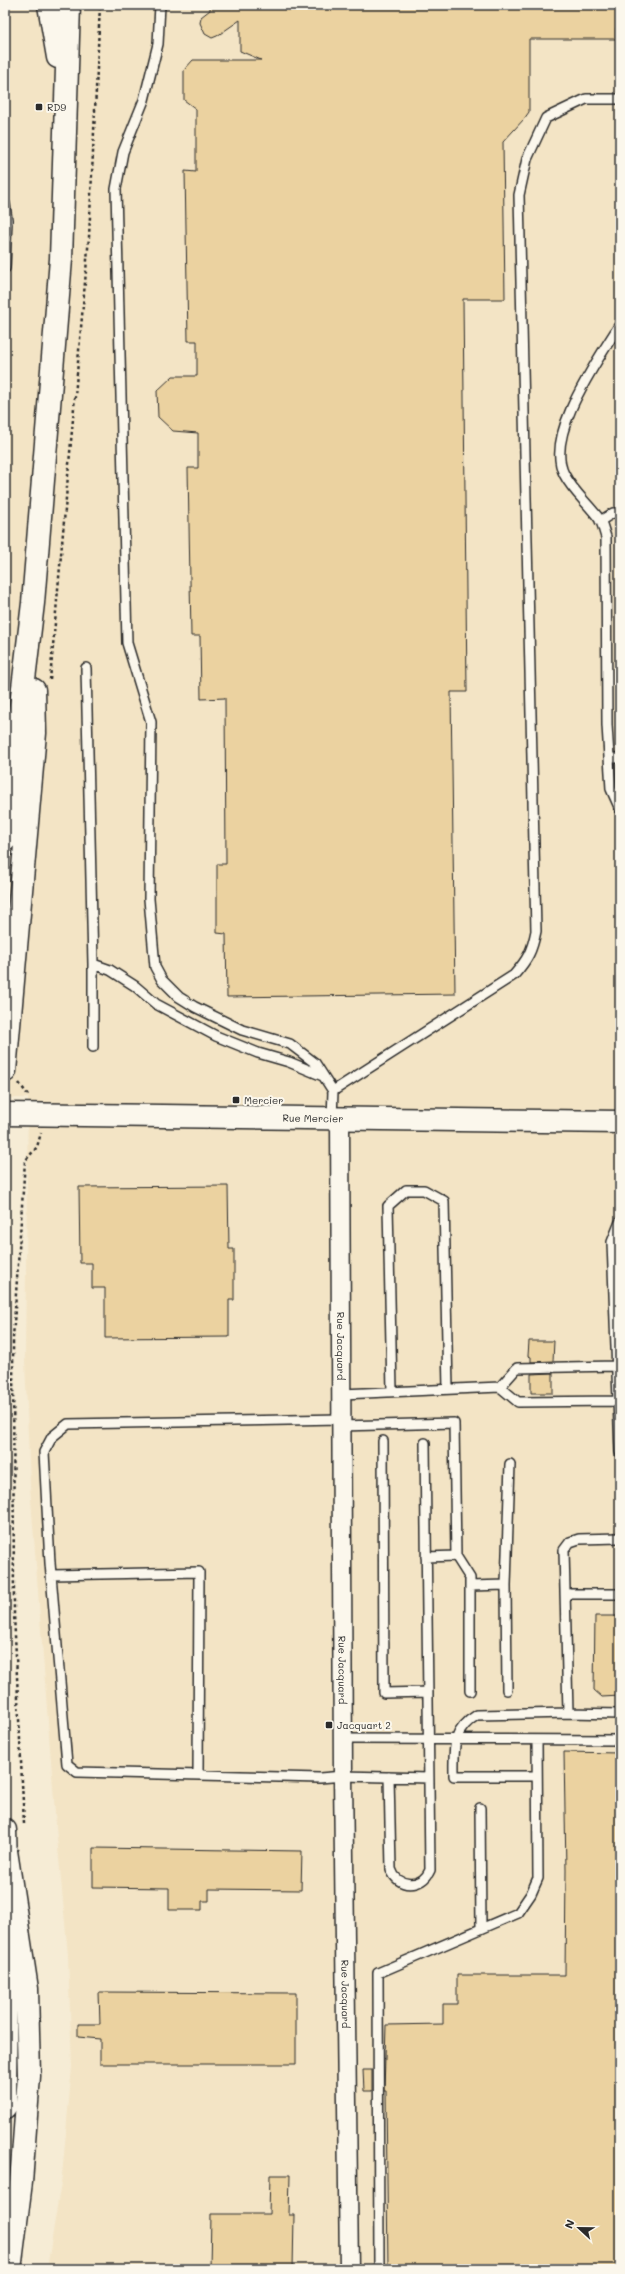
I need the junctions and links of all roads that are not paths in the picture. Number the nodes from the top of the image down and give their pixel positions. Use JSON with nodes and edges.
{"nodes":[{"id":1,"x":49,"y":5,"type":"edge"},
{"id":2,"x":69,"y":5,"type":"edge"},
{"id":3,"x":160,"y":5,"type":"edge"},
{"id":4,"x":65,"y":97,"type":"junction"},
{"id":5,"x":620,"y":99,"type":"edge"},
{"id":6,"x":5,"y":204,"type":"edge"},
{"id":7,"x":5,"y":268,"type":"edge"},
{"id":8,"x":620,"y":324,"type":"edge"},
{"id":9,"x":620,"y":513,"type":"edge"},
{"id":10,"x":600,"y":521,"type":"junction"},
{"id":11,"x":34,"y":603,"type":"junction"},
{"id":12,"x":86,"y":668,"type":"dead end"},
{"id":13,"x":609,"y":758,"type":"junction"},
{"id":14,"x":620,"y":758,"type":"edge"},
{"id":15,"x":620,"y":809,"type":"edge"},
{"id":16,"x":5,"y":840,"type":"edge"},
{"id":17,"x":93,"y":964,"type":"junction"},
{"id":18,"x":93,"y":1047,"type":"dead end"},
{"id":19,"x":12,"y":1074,"type":"edge"},
{"id":20,"x":323,"y":1076,"type":"junction"},
{"id":21,"x":333,"y":1091,"type":"junction"},
{"id":22,"x":5,"y":1114,"type":"edge"},
{"id":23,"x":336,"y":1119,"type":"junction"},
{"id":24,"x":620,"y":1122,"type":"edge"},
{"id":25,"x":620,"y":1222,"type":"edge"},
{"id":26,"x":616,"y":1366,"type":"junction"},
{"id":27,"x":500,"y":1387,"type":"junction"},
{"id":28,"x":448,"y":1389,"type":"junction"},
{"id":29,"x":392,"y":1391,"type":"junction"},
{"id":30,"x":342,"y":1394,"type":"junction"},
{"id":31,"x":617,"y":1401,"type":"junction"},
{"id":32,"x":341,"y":1422,"type":"junction"},
{"id":33,"x":383,"y":1441,"type":"dead end"},
{"id":34,"x":425,"y":1443,"type":"dead end"},
{"id":35,"x":620,"y":1452,"type":"edge"},
{"id":36,"x":510,"y":1464,"type":"dead end"},
{"id":37,"x":620,"y":1538,"type":"edge"},
{"id":38,"x":456,"y":1556,"type":"junction"},
{"id":39,"x":426,"y":1557,"type":"junction"},
{"id":40,"x":52,"y":1575,"type":"junction"},
{"id":41,"x":506,"y":1585,"type":"junction"},
{"id":42,"x":470,"y":1586,"type":"junction"},
{"id":43,"x":565,"y":1594,"type":"junction"},
{"id":44,"x":620,"y":1594,"type":"edge"},
{"id":45,"x":507,"y":1690,"type":"dead end"},
{"id":46,"x":470,"y":1691,"type":"dead end"},
{"id":47,"x":428,"y":1692,"type":"junction"},
{"id":48,"x":568,"y":1713,"type":"junction"},
{"id":49,"x":620,"y":1714,"type":"edge"},
{"id":50,"x":343,"y":1739,"type":"junction"},
{"id":51,"x":537,"y":1740,"type":"junction"},
{"id":52,"x":620,"y":1740,"type":"edge"},
{"id":53,"x":429,"y":1741,"type":"junction"},
{"id":54,"x":454,"y":1741,"type":"junction"},
{"id":55,"x":198,"y":1775,"type":"junction"},
{"id":56,"x":342,"y":1776,"type":"junction"},
{"id":57,"x":537,"y":1776,"type":"junction"},
{"id":58,"x":389,"y":1777,"type":"junction"},
{"id":59,"x":429,"y":1778,"type":"junction"},
{"id":60,"x":480,"y":1808,"type":"dead end"},
{"id":61,"x":12,"y":1835,"type":"edge"},
{"id":62,"x":481,"y":1929,"type":"junction"},
{"id":63,"x":5,"y":2107,"type":"edge"},
{"id":64,"x":10,"y":2269,"type":"edge"},
{"id":65,"x":349,"y":2269,"type":"edge"},
{"id":66,"x":379,"y":2269,"type":"edge"}],
"edges":[{"from":1,"to":4,"type":"main road"},
{"from":2,"to":4,"type":"main road"},
{"from":3,"to":20,"type":"lane"},
{"from":4,"to":11,"type":"main road"},
{"from":5,"to":21,"type":"lane"},
{"from":6,"to":7,"type":"lane"},
{"from":8,"to":10,"type":"lane"},
{"from":9,"to":10,"type":"lane"},
{"from":10,"to":13,"type":"lane"},
{"from":11,"to":16,"type":"main road"},
{"from":11,"to":19,"type":"main road"},
{"from":12,"to":17,"type":"lane"},
{"from":13,"to":14,"type":"lane"},
{"from":13,"to":15,"type":"lane"},
{"from":17,"to":18,"type":"lane"},
{"from":17,"to":20,"type":"lane"},
{"from":20,"to":21,"type":"lane"},
{"from":21,"to":23,"type":"lane"},
{"from":22,"to":23,"type":"main road","name":"Rue Mercier"},
{"from":23,"to":24,"type":"main road","name":"Rue Mercier"},
{"from":23,"to":30,"type":"street","name":"Rue Jacquard"},
{"from":25,"to":26,"type":"lane"},
{"from":26,"to":27,"type":"lane"},
{"from":26,"to":31,"type":"lane"},
{"from":27,"to":28,"type":"lane"},
{"from":27,"to":31,"type":"lane"},
{"from":28,"to":29,"type":"lane"},
{"from":28,"to":29,"type":"lane"},
{"from":29,"to":30,"type":"lane"},
{"from":30,"to":32,"type":"street","name":"Rue Jacquard"},
{"from":31,"to":35,"type":"lane"},
{"from":32,"to":38,"type":"lane"},
{"from":32,"to":40,"type":"lane"},
{"from":32,"to":50,"type":"street","name":"Rue Jacquard"},
{"from":33,"to":47,"type":"lane"},
{"from":34,"to":39,"type":"lane"},
{"from":36,"to":41,"type":"lane"},
{"from":37,"to":43,"type":"lane"},
{"from":38,"to":39,"type":"lane"},
{"from":38,"to":42,"type":"lane"},
{"from":39,"to":47,"type":"lane"},
{"from":40,"to":55,"type":"lane"},
{"from":40,"to":55,"type":"lane"},
{"from":41,"to":42,"type":"lane"},
{"from":41,"to":45,"type":"lane"},
{"from":42,"to":46,"type":"lane"},
{"from":43,"to":44,"type":"lane"},
{"from":43,"to":48,"type":"lane"},
{"from":47,"to":53,"type":"lane"},
{"from":48,"to":49,"type":"lane"},
{"from":48,"to":54,"type":"lane"},
{"from":50,"to":53,"type":"lane"},
{"from":50,"to":56,"type":"street","name":"Rue Jacquard"},
{"from":51,"to":52,"type":"lane"},
{"from":51,"to":54,"type":"lane"},
{"from":51,"to":57,"type":"lane"},
{"from":53,"to":54,"type":"lane"},
{"from":53,"to":59,"type":"lane"},
{"from":54,"to":57,"type":"lane"},
{"from":55,"to":56,"type":"lane"},
{"from":56,"to":58,"type":"lane"},
{"from":56,"to":65,"type":"street","name":"Rue Jacquard"},
{"from":57,"to":62,"type":"lane"},
{"from":58,"to":59,"type":"lane"},
{"from":58,"to":59,"type":"lane"},
{"from":60,"to":62,"type":"lane"},
{"from":61,"to":63,"type":"main road"},
{"from":61,"to":64,"type":"main road"},
{"from":62,"to":66,"type":"lane"}]}
